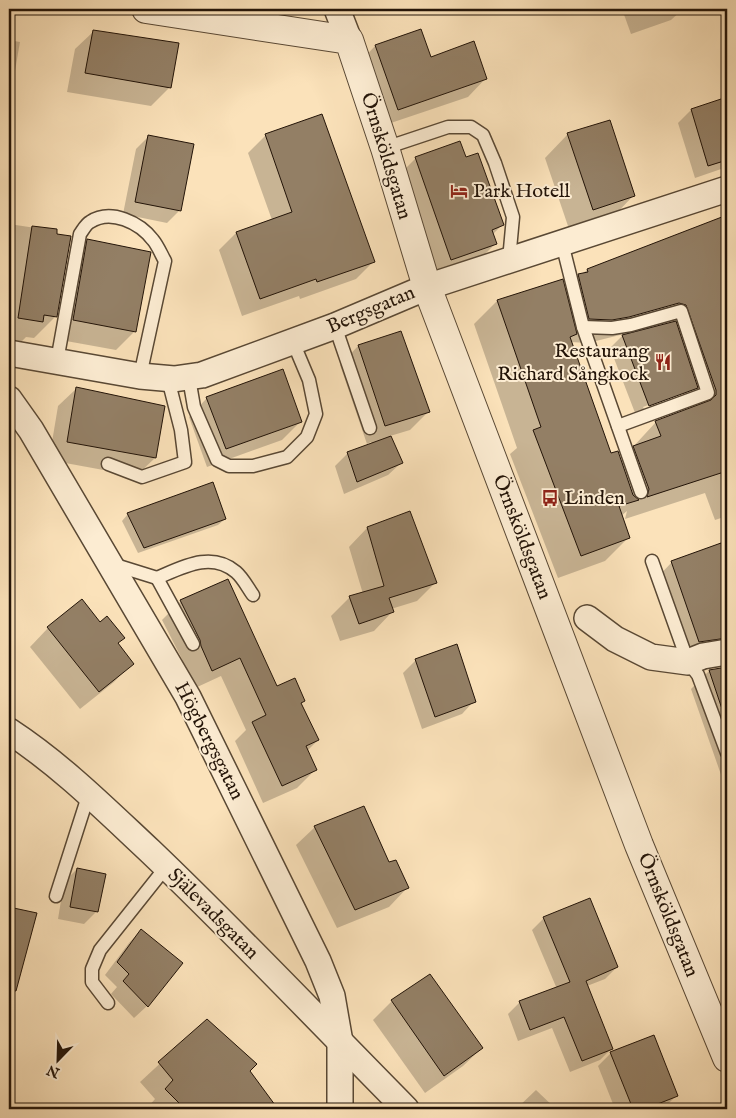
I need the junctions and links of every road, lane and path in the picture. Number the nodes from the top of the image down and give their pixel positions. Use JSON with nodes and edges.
{"nodes":[{"id":1,"x":146,"y":9,"type":"edge"},
{"id":2,"x":337,"y":9,"type":"edge"},
{"id":3,"x":349,"y":40,"type":"junction"},
{"id":4,"x":385,"y":148,"type":"junction"},
{"id":5,"x":727,"y":189,"type":"edge"},
{"id":6,"x":562,"y":243,"type":"junction"},
{"id":7,"x":510,"y":260,"type":"junction"},
{"id":8,"x":427,"y":287,"type":"junction"},
{"id":9,"x":335,"y":326,"type":"junction"},
{"id":10,"x":583,"y":327,"type":"junction"},
{"id":11,"x":293,"y":342,"type":"junction"},
{"id":12,"x":9,"y":353,"type":"edge"},
{"id":13,"x":56,"y":361,"type":"junction"},
{"id":14,"x":140,"y":376,"type":"junction"},
{"id":15,"x":178,"y":378,"type":"junction"},
{"id":16,"x":9,"y":398,"type":"edge"},
{"id":17,"x":618,"y":426,"type":"junction"},
{"id":18,"x":370,"y":428,"type":"dead end"},
{"id":19,"x":108,"y":464,"type":"dead end"},
{"id":20,"x":641,"y":492,"type":"dead end"},
{"id":21,"x":652,"y":561,"type":"dead end"},
{"id":22,"x":110,"y":563,"type":"junction"},
{"id":23,"x":157,"y":578,"type":"junction"},
{"id":24,"x":253,"y":595,"type":"dead end"},
{"id":25,"x":587,"y":618,"type":"dead end"},
{"id":26,"x":193,"y":644,"type":"dead end"},
{"id":27,"x":727,"y":652,"type":"edge"},
{"id":28,"x":688,"y":662,"type":"junction"},
{"id":29,"x":9,"y":731,"type":"edge"},
{"id":30,"x":727,"y":754,"type":"edge"},
{"id":31,"x":89,"y":794,"type":"junction"},
{"id":32,"x":166,"y":867,"type":"junction"},
{"id":33,"x":56,"y":896,"type":"dead end"},
{"id":34,"x":108,"y":1003,"type":"dead end"},
{"id":35,"x":340,"y":1042,"type":"junction"},
{"id":36,"x":727,"y":1058,"type":"edge"},
{"id":37,"x":340,"y":1109,"type":"edge"},
{"id":38,"x":406,"y":1109,"type":"edge"}],
"edges":[{"from":1,"to":3,"type":"street"},
{"from":2,"to":3,"type":"street","name":"Örnsköldsgatan"},
{"from":3,"to":4,"type":"street","name":"Örnsköldsgatan"},
{"from":4,"to":7,"type":"lane"},
{"from":4,"to":8,"type":"street","name":"Örnsköldsgatan"},
{"from":5,"to":6,"type":"street","name":"Bergsgatan"},
{"from":6,"to":7,"type":"street","name":"Bergsgatan"},
{"from":6,"to":10,"type":"lane"},
{"from":7,"to":8,"type":"street","name":"Bergsgatan"},
{"from":8,"to":9,"type":"street","name":"Bergsgatan"},
{"from":8,"to":36,"type":"street","name":"Örnsköldsgatan"},
{"from":9,"to":11,"type":"street","name":"Bergsgatan"},
{"from":9,"to":18,"type":"lane"},
{"from":10,"to":17,"type":"lane"},
{"from":10,"to":17,"type":"lane"},
{"from":11,"to":15,"type":"street","name":"Bergsgatan"},
{"from":11,"to":15,"type":"lane"},
{"from":12,"to":13,"type":"street","name":"Bergsgatan"},
{"from":13,"to":14,"type":"street","name":"Bergsgatan"},
{"from":13,"to":14,"type":"lane"},
{"from":14,"to":15,"type":"street","name":"Bergsgatan"},
{"from":15,"to":19,"type":"lane"},
{"from":16,"to":22,"type":"street","name":"Högbergsgatan"},
{"from":17,"to":20,"type":"lane"},
{"from":21,"to":28,"type":"lane"},
{"from":22,"to":23,"type":"lane"},
{"from":22,"to":35,"type":"street","name":"Högbergsgatan"},
{"from":23,"to":24,"type":"lane"},
{"from":23,"to":26,"type":"lane"},
{"from":25,"to":28,"type":"street"},
{"from":27,"to":28,"type":"street"},
{"from":28,"to":30,"type":"lane"},
{"from":29,"to":31,"type":"street","name":"Själevadsgatan"},
{"from":31,"to":32,"type":"street","name":"Själevadsgatan"},
{"from":31,"to":33,"type":"lane"},
{"from":32,"to":34,"type":"lane"},
{"from":32,"to":35,"type":"street","name":"Själevadsgatan"},
{"from":35,"to":37,"type":"street","name":"Högbergsgatan"},
{"from":35,"to":38,"type":"street","name":"Själevadsgatan"}]}
